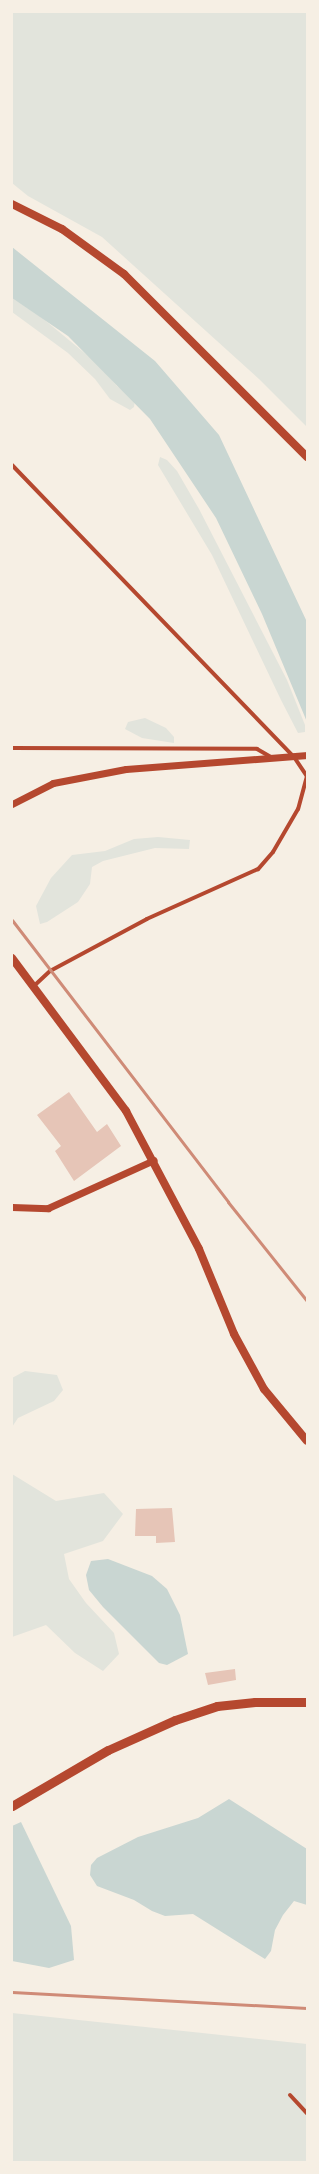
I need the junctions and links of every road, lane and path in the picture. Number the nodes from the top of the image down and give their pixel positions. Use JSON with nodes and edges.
{"nodes":[{"id":1,"x":12,"y":204,"type":"edge"},
{"id":2,"x":307,"y":457,"type":"edge"},
{"id":3,"x":12,"y":465,"type":"edge"},
{"id":4,"x":12,"y":748,"type":"edge"},
{"id":5,"x":307,"y":755,"type":"edge"},
{"id":6,"x":294,"y":757,"type":"junction"},
{"id":7,"x":273,"y":759,"type":"junction"},
{"id":8,"x":12,"y":804,"type":"edge"},
{"id":9,"x":12,"y":958,"type":"edge"},
{"id":10,"x":34,"y":986,"type":"junction"},
{"id":11,"x":154,"y":1160,"type":"junction"},
{"id":12,"x":12,"y":1207,"type":"edge"},
{"id":13,"x":307,"y":1441,"type":"edge"},
{"id":14,"x":307,"y":1702,"type":"edge"},
{"id":15,"x":12,"y":1806,"type":"edge"},
{"id":16,"x":290,"y":2095,"type":"dead end"},
{"id":17,"x":307,"y":2113,"type":"edge"}],
"edges":[{"from":1,"to":2,"type":"main road"},
{"from":3,"to":6,"type":"street"},
{"from":4,"to":7,"type":"street"},
{"from":5,"to":6,"type":"street"},
{"from":6,"to":7,"type":"street"},
{"from":6,"to":10,"type":"street"},
{"from":7,"to":8,"type":"street"},
{"from":9,"to":10,"type":"main road"},
{"from":10,"to":11,"type":"main road"},
{"from":11,"to":12,"type":"street"},
{"from":11,"to":13,"type":"main road"},
{"from":14,"to":15,"type":"highway"},
{"from":16,"to":17,"type":"street"}]}
